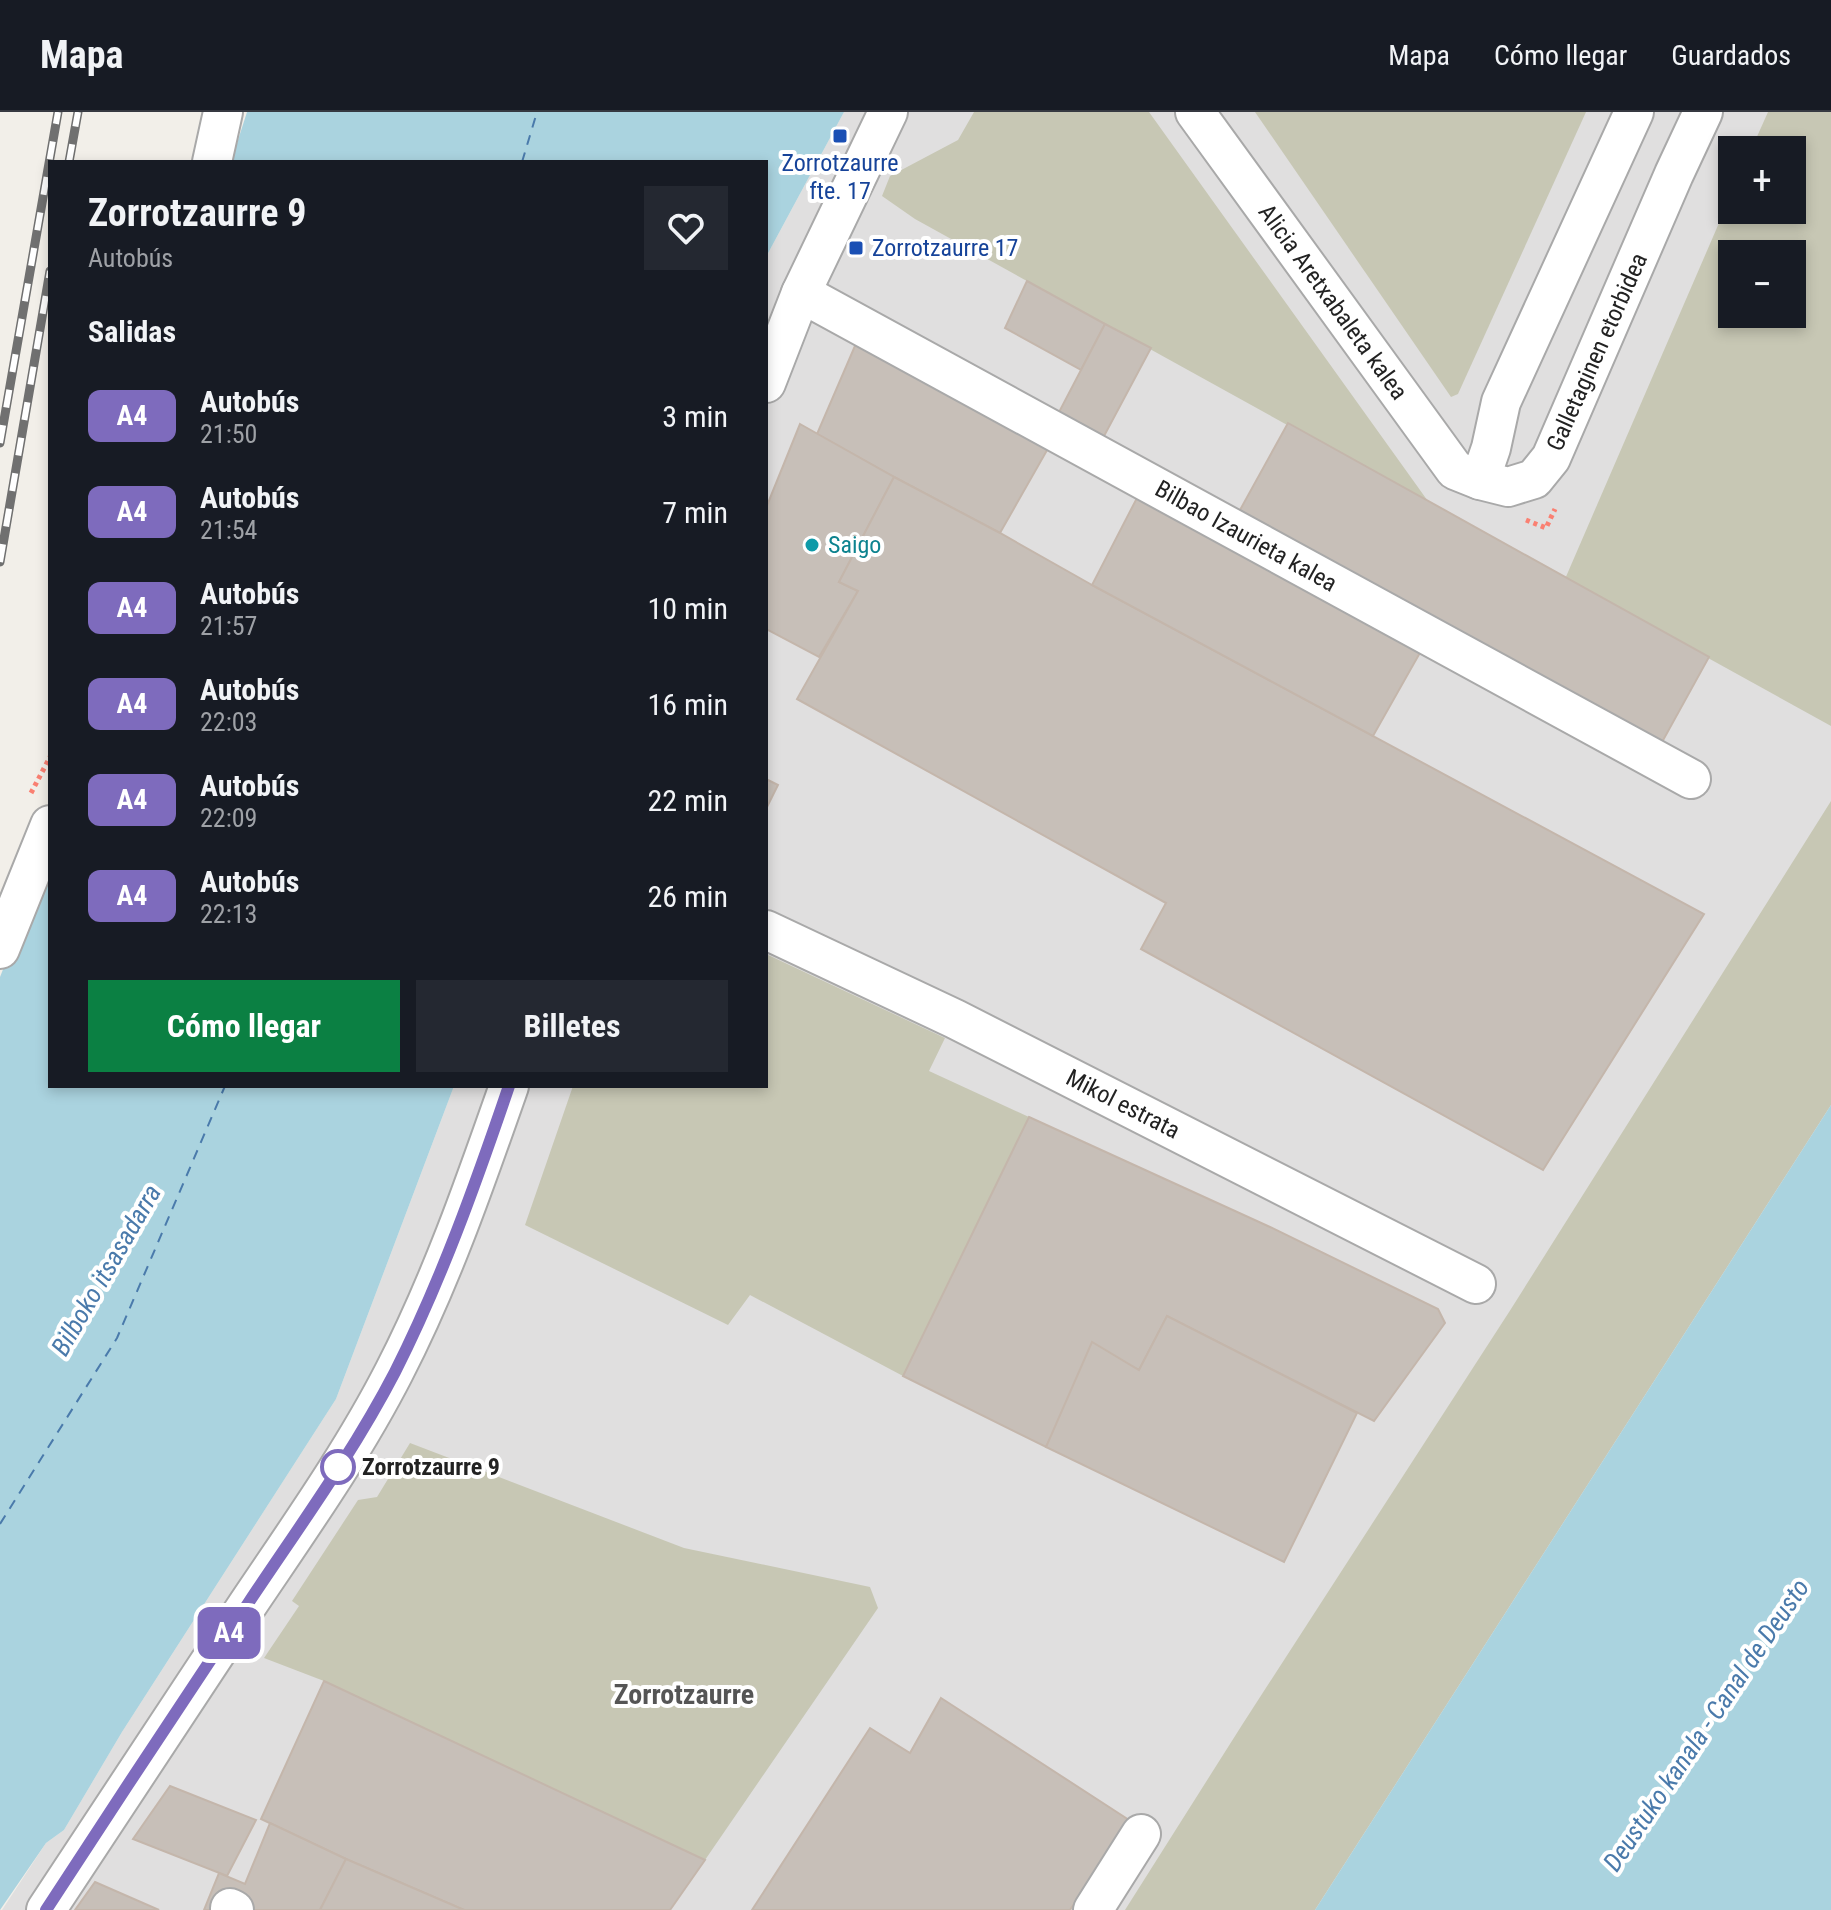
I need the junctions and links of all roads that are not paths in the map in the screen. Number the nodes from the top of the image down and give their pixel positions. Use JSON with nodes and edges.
{"nodes":[{"id":1,"x":888,"y":112,"type":"edge"},
{"id":2,"x":1195,"y":112,"type":"edge"},
{"id":3,"x":1634,"y":112,"type":"edge"},
{"id":4,"x":1703,"y":112,"type":"edge"},
{"id":5,"x":222,"y":115,"type":"edge"},
{"id":6,"x":212,"y":160,"type":"edge"},
{"id":7,"x":801,"y":293,"type":"junction"},
{"id":8,"x":768,"y":378,"type":"edge"},
{"id":9,"x":1480,"y":480,"type":"junction"},
{"id":10,"x":1691,"y":779,"type":"dead end"},
{"id":11,"x":48,"y":830,"type":"edge"},
{"id":12,"x":768,"y":931,"type":"edge"},
{"id":13,"x":0,"y":949,"type":"edge"},
{"id":14,"x":508,"y":1088,"type":"edge"},
{"id":15,"x":1476,"y":1284,"type":"dead end"},
{"id":16,"x":1141,"y":1834,"type":"dead end"},
{"id":17,"x":46,"y":1910,"type":"edge"},
{"id":18,"x":1093,"y":1910,"type":"edge"}],
"edges":[{"from":1,"to":7,"type":"street"},
{"from":2,"to":9,"type":"street","name":"Alicia Aretxabaleta kalea"},
{"from":3,"to":9,"type":"street"},
{"from":4,"to":9,"type":"street","name":"Galletaginen etorbidea"},
{"from":5,"to":6,"type":"street"},
{"from":7,"to":8,"type":"street"},
{"from":7,"to":10,"type":"street","name":"Bilbao Izaurieta kalea"},
{"from":11,"to":13,"type":"street"},
{"from":12,"to":15,"type":"street","name":"Mikol estrata"},
{"from":14,"to":17,"type":"street"},
{"from":16,"to":18,"type":"street"}]}
